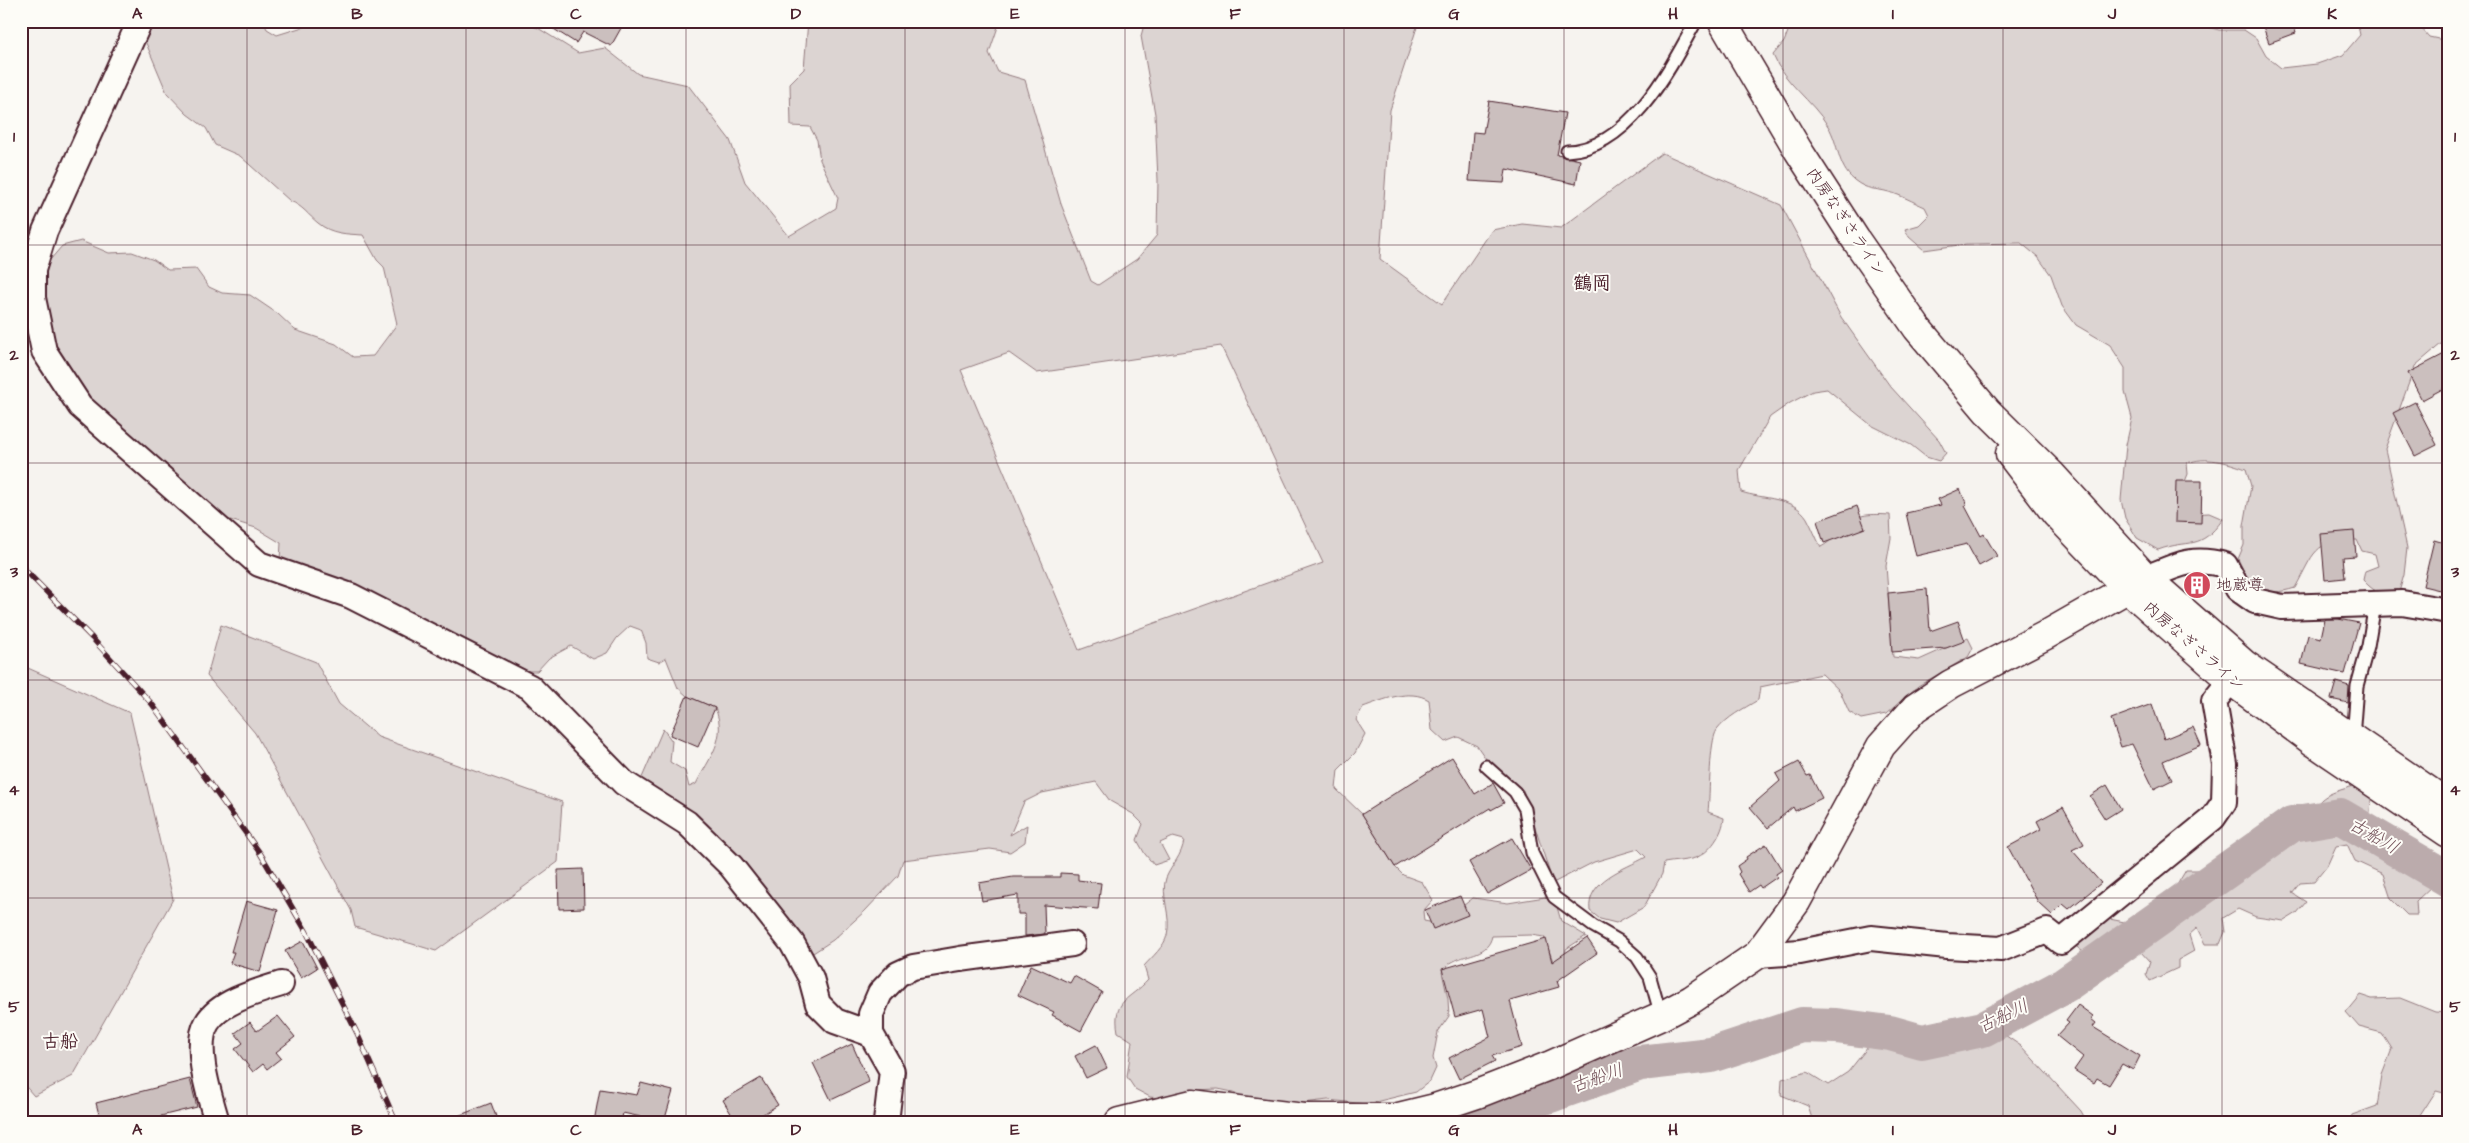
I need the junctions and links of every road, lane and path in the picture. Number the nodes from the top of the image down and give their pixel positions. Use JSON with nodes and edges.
{"nodes":[{"id":1,"x":140,"y":21,"type":"edge"},
{"id":2,"x":1696,"y":21,"type":"edge"},
{"id":3,"x":1722,"y":21,"type":"edge"},
{"id":4,"x":1567,"y":151,"type":"dead end"},
{"id":5,"x":2136,"y":583,"type":"junction"},
{"id":6,"x":2376,"y":604,"type":"junction"},
{"id":7,"x":2448,"y":611,"type":"edge"},
{"id":8,"x":2237,"y":672,"type":"junction"},
{"id":9,"x":2353,"y":740,"type":"junction"},
{"id":10,"x":1486,"y":766,"type":"dead end"},
{"id":11,"x":2448,"y":804,"type":"edge"},
{"id":12,"x":2448,"y":833,"type":"edge"},
{"id":13,"x":1072,"y":944,"type":"dead end"},
{"id":14,"x":1757,"y":955,"type":"junction"},
{"id":15,"x":281,"y":984,"type":"dead end"},
{"id":16,"x":1661,"y":1016,"type":"junction"},
{"id":17,"x":871,"y":1034,"type":"junction"},
{"id":18,"x":217,"y":1122,"type":"edge"},
{"id":19,"x":886,"y":1122,"type":"edge"},
{"id":20,"x":1119,"y":1122,"type":"edge"}],
"edges":[{"from":1,"to":17,"type":"street"},
{"from":2,"to":4,"type":"lane"},
{"from":3,"to":5,"type":"main road","name":"内房なぎさライン"},
{"from":5,"to":6,"type":"street"},
{"from":5,"to":8,"type":"main road","name":"内房なぎさライン"},
{"from":5,"to":14,"type":"main road"},
{"from":6,"to":7,"type":"street"},
{"from":6,"to":9,"type":"lane"},
{"from":8,"to":9,"type":"main road","name":"内房なぎさライン"},
{"from":8,"to":12,"type":"main road","name":"内房なぎさライン"},
{"from":8,"to":14,"type":"street"},
{"from":9,"to":11,"type":"main road","name":"内房なぎさライン"},
{"from":10,"to":16,"type":"lane"},
{"from":13,"to":17,"type":"street"},
{"from":14,"to":16,"type":"main road"},
{"from":15,"to":18,"type":"street"},
{"from":16,"to":20,"type":"main road"},
{"from":17,"to":19,"type":"street"}]}
